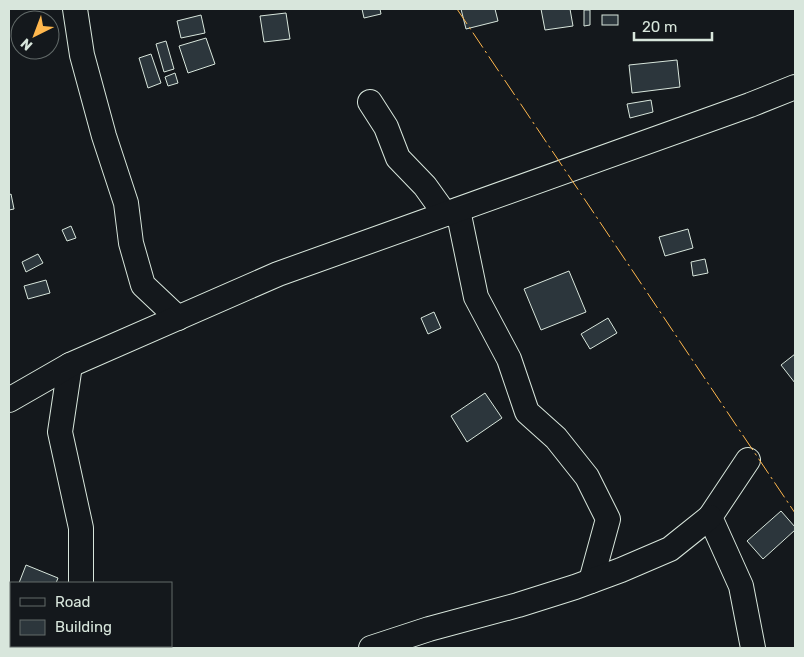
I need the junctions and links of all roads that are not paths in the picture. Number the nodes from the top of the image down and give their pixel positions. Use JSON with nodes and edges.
{"nodes":[{"id":1,"x":75,"y":9,"type":"edge"},
{"id":2,"x":795,"y":87,"type":"edge"},
{"id":3,"x":370,"y":102,"type":"dead end"},
{"id":4,"x":451,"y":212,"type":"junction"},
{"id":5,"x":178,"y":318,"type":"junction"},
{"id":6,"x":70,"y":365,"type":"junction"},
{"id":7,"x":9,"y":400,"type":"edge"},
{"id":8,"x":748,"y":460,"type":"dead end"},
{"id":9,"x":710,"y":517,"type":"junction"},
{"id":10,"x":591,"y":580,"type":"junction"},
{"id":11,"x":81,"y":582,"type":"edge"},
{"id":12,"x":371,"y":648,"type":"edge"},
{"id":13,"x":753,"y":648,"type":"edge"}],
"edges":[{"from":1,"to":5,"type":"street"},
{"from":2,"to":4,"type":"street"},
{"from":3,"to":4,"type":"street"},
{"from":4,"to":5,"type":"street"},
{"from":4,"to":10,"type":"street"},
{"from":5,"to":6,"type":"street"},
{"from":6,"to":7,"type":"street"},
{"from":6,"to":11,"type":"street"},
{"from":8,"to":9,"type":"street"},
{"from":9,"to":10,"type":"street"},
{"from":9,"to":13,"type":"street"},
{"from":10,"to":12,"type":"street"}]}
